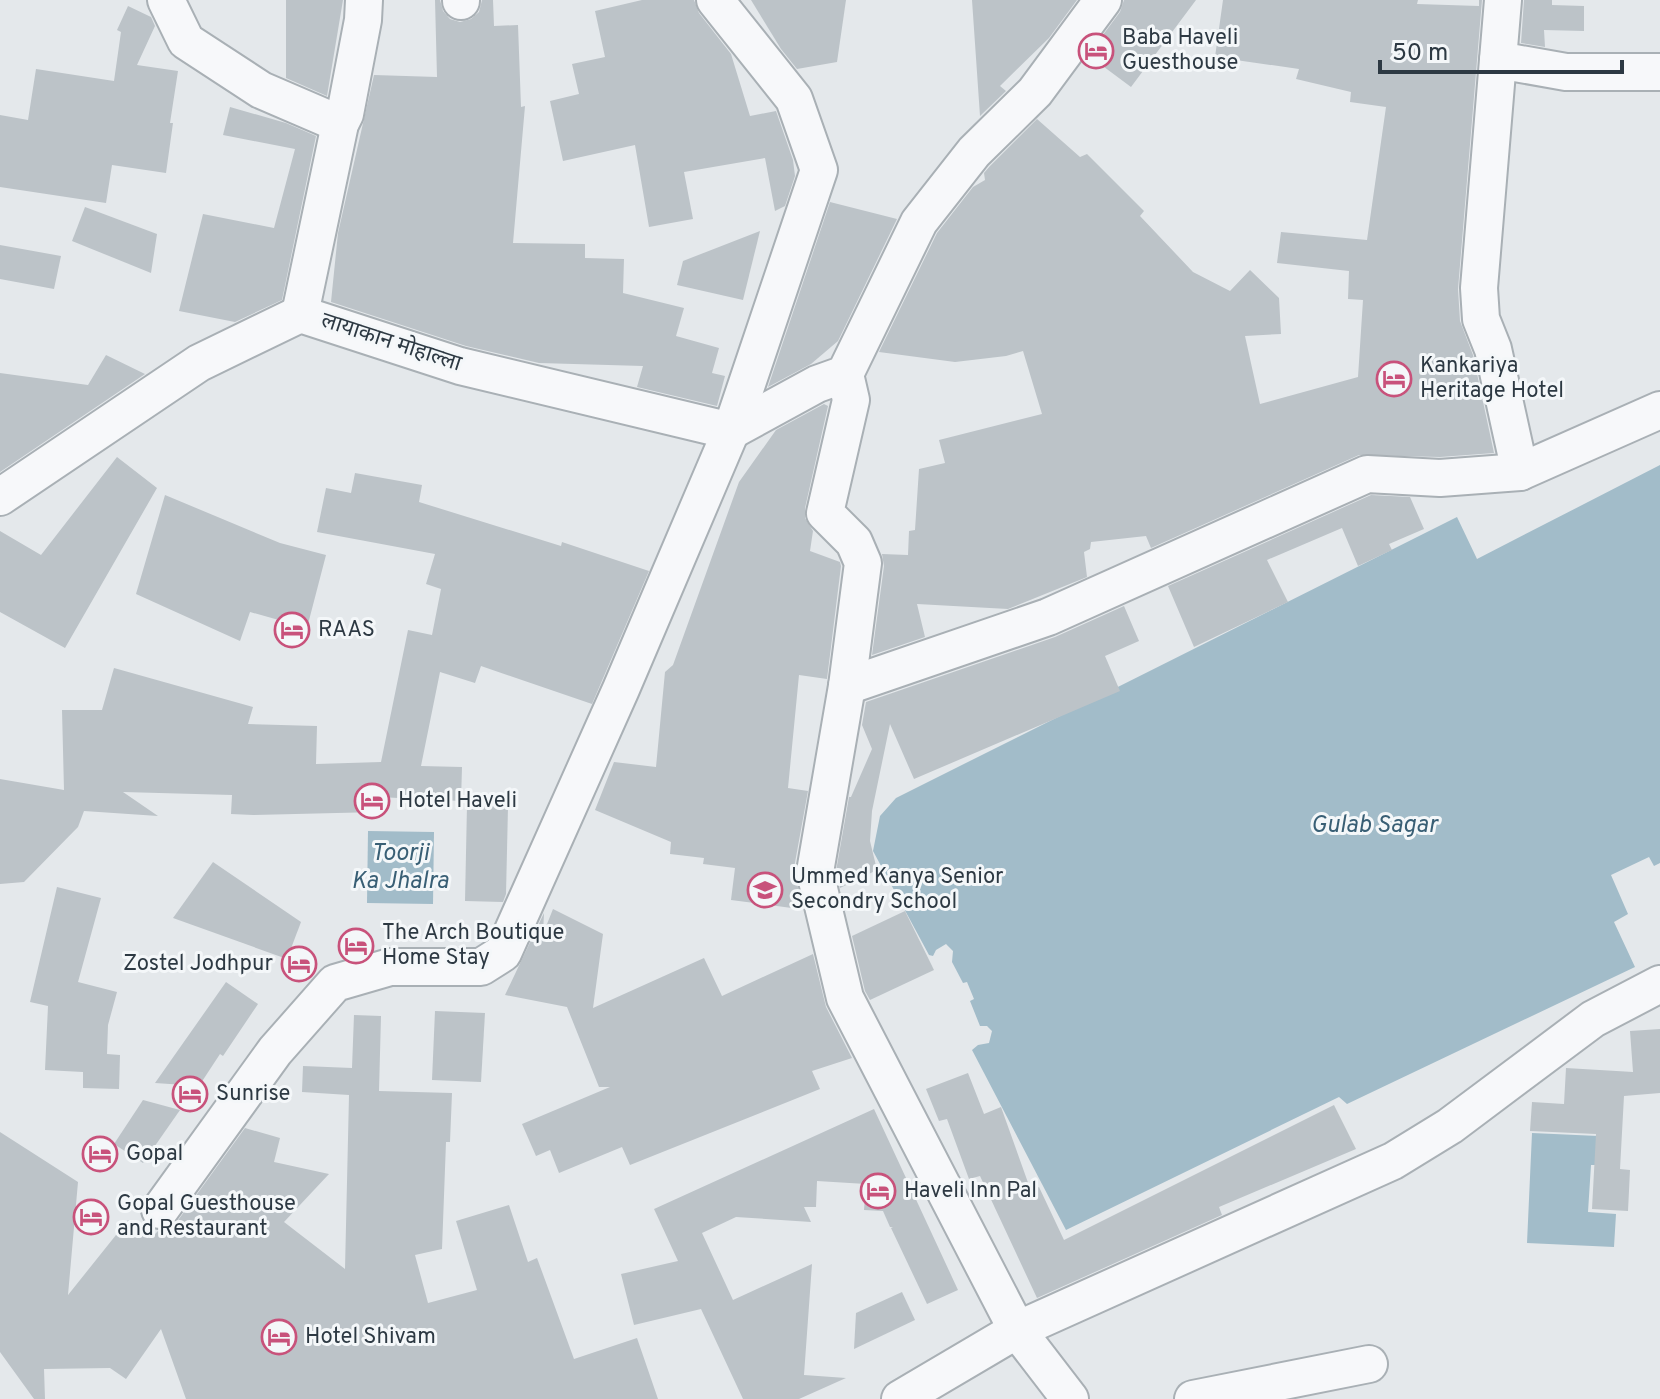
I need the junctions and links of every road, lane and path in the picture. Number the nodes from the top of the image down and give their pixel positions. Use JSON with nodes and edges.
{"nodes":[{"id":1,"x":166,"y":0,"type":"edge"},
{"id":2,"x":364,"y":0,"type":"edge"},
{"id":3,"x":715,"y":0,"type":"edge"},
{"id":4,"x":1103,"y":0,"type":"edge"},
{"id":5,"x":1503,"y":0,"type":"edge"},
{"id":6,"x":1498,"y":60,"type":"junction"},
{"id":7,"x":1660,"y":72,"type":"edge"},
{"id":8,"x":340,"y":124,"type":"junction"},
{"id":9,"x":300,"y":314,"type":"junction"},
{"id":10,"x":845,"y":374,"type":"junction"},
{"id":11,"x":1659,"y":409,"type":"edge"},
{"id":12,"x":731,"y":431,"type":"junction"},
{"id":13,"x":1520,"y":472,"type":"junction"},
{"id":14,"x":0,"y":497,"type":"edge"},
{"id":15,"x":847,"y":686,"type":"junction"},
{"id":16,"x":1660,"y":984,"type":"edge"},
{"id":17,"x":160,"y":1210,"type":"dead end"},
{"id":18,"x":1017,"y":1330,"type":"junction"},
{"id":19,"x":1369,"y":1364,"type":"dead end"},
{"id":20,"x":900,"y":1399,"type":"edge"},
{"id":21,"x":1070,"y":1399,"type":"edge"},
{"id":22,"x":1193,"y":1399,"type":"edge"}],
"edges":[{"from":1,"to":8,"type":"street"},
{"from":2,"to":8,"type":"street"},
{"from":3,"to":12,"type":"street"},
{"from":4,"to":10,"type":"street"},
{"from":5,"to":6,"type":"street"},
{"from":6,"to":7,"type":"street"},
{"from":6,"to":13,"type":"street"},
{"from":8,"to":9,"type":"street"},
{"from":9,"to":12,"type":"street","name":"लायाकान मोहाल्ला"},
{"from":9,"to":14,"type":"street","name":"लायाकान मोहाल्ला"},
{"from":10,"to":12,"type":"street"},
{"from":10,"to":15,"type":"street"},
{"from":11,"to":13,"type":"street"},
{"from":12,"to":17,"type":"street"},
{"from":13,"to":15,"type":"street"},
{"from":15,"to":18,"type":"street"},
{"from":16,"to":18,"type":"street"},
{"from":18,"to":20,"type":"street"},
{"from":18,"to":21,"type":"street"},
{"from":19,"to":22,"type":"street"}]}
